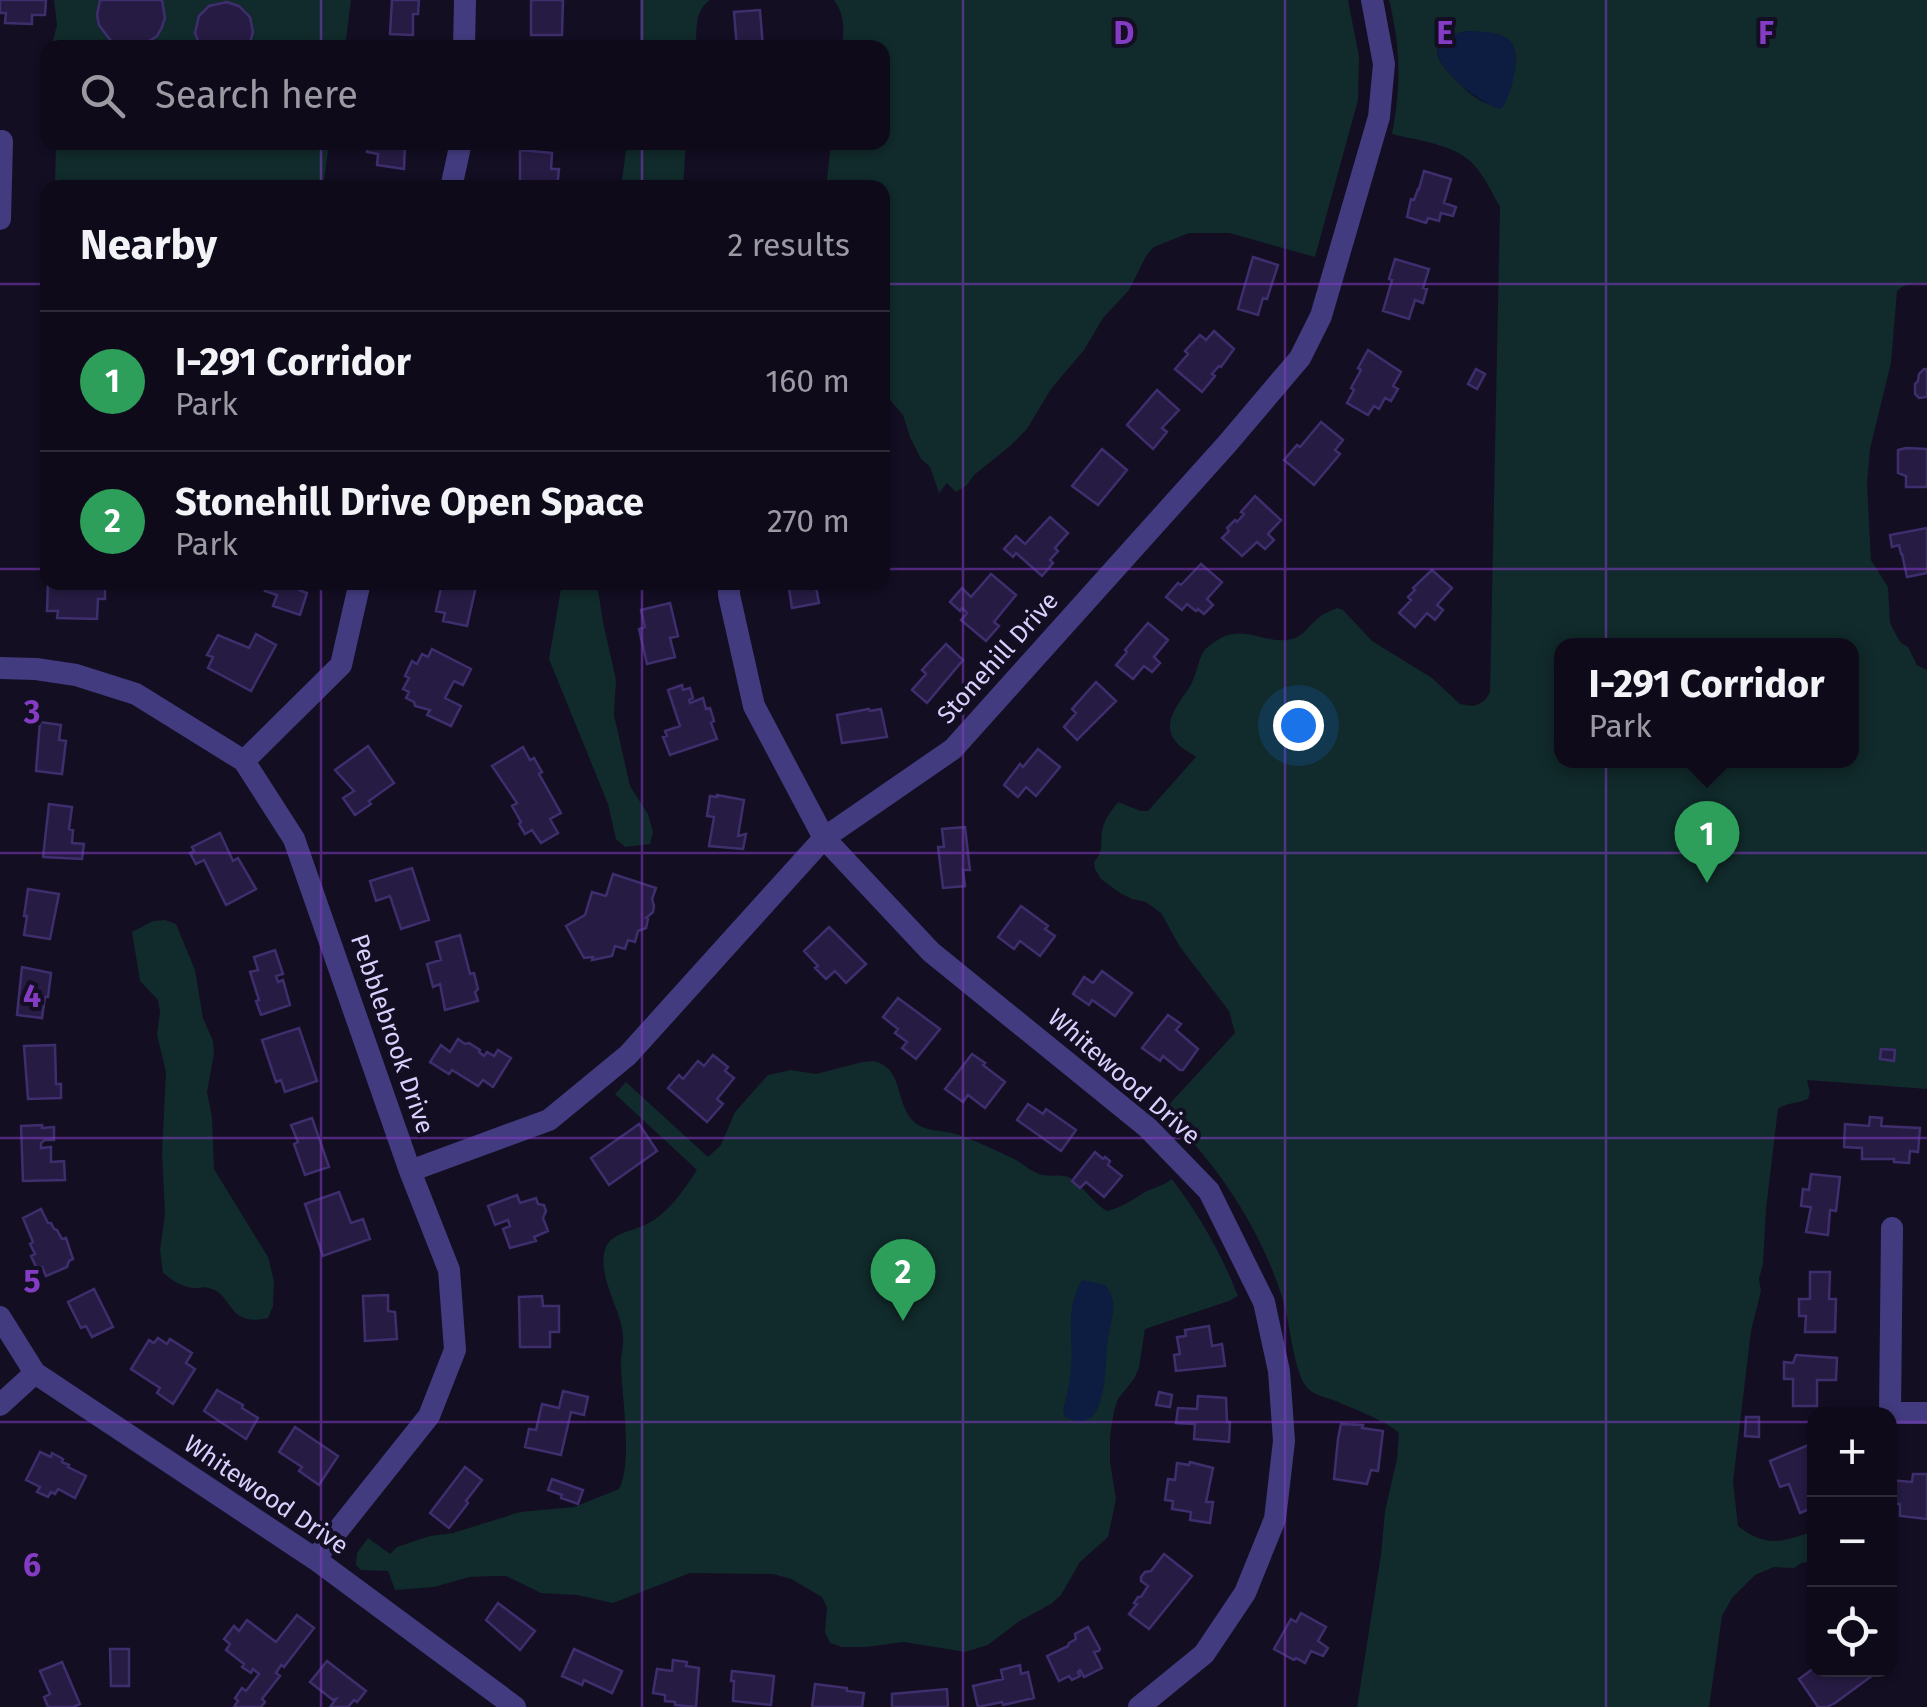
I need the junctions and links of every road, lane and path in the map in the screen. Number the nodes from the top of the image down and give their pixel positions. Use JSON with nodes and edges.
{"nodes":[{"id":1,"x":464,"y":0,"type":"edge"},
{"id":2,"x":1372,"y":0,"type":"edge"},
{"id":3,"x":464,"y":40,"type":"edge"},
{"id":4,"x":2,"y":141,"type":"edge"},
{"id":5,"x":459,"y":150,"type":"edge"},
{"id":6,"x":453,"y":180,"type":"edge"},
{"id":7,"x":0,"y":219,"type":"edge"},
{"id":8,"x":358,"y":590,"type":"edge"},
{"id":9,"x":729,"y":590,"type":"edge"},
{"id":10,"x":0,"y":668,"type":"edge"},
{"id":11,"x":244,"y":760,"type":"junction"},
{"id":12,"x":824,"y":838,"type":"junction"},
{"id":13,"x":410,"y":1171,"type":"junction"},
{"id":14,"x":1892,"y":1228,"type":"dead end"},
{"id":15,"x":0,"y":1317,"type":"edge"},
{"id":16,"x":34,"y":1373,"type":"junction"},
{"id":17,"x":0,"y":1406,"type":"edge"},
{"id":18,"x":1927,"y":1413,"type":"edge"},
{"id":19,"x":314,"y":1559,"type":"junction"},
{"id":20,"x":514,"y":1707,"type":"edge"},
{"id":21,"x":1139,"y":1707,"type":"edge"}],
"edges":[{"from":1,"to":3,"type":"street"},
{"from":2,"to":12,"type":"street","name":"Stonehill Drive"},
{"from":4,"to":7,"type":"street"},
{"from":5,"to":6,"type":"street"},
{"from":8,"to":11,"type":"street"},
{"from":9,"to":12,"type":"street","name":"Whitewood Drive"},
{"from":10,"to":11,"type":"street","name":"Pebblebrook Drive"},
{"from":11,"to":13,"type":"street","name":"Pebblebrook Drive"},
{"from":12,"to":13,"type":"street","name":"Stonehill Drive"},
{"from":12,"to":21,"type":"street","name":"Whitewood Drive"},
{"from":13,"to":19,"type":"street","name":"Pebblebrook Drive"},
{"from":14,"to":18,"type":"street"},
{"from":15,"to":16,"type":"street","name":"Whitewood Drive"},
{"from":16,"to":17,"type":"street"},
{"from":16,"to":19,"type":"street","name":"Whitewood Drive"},
{"from":19,"to":20,"type":"street","name":"Whitewood Drive"}]}
